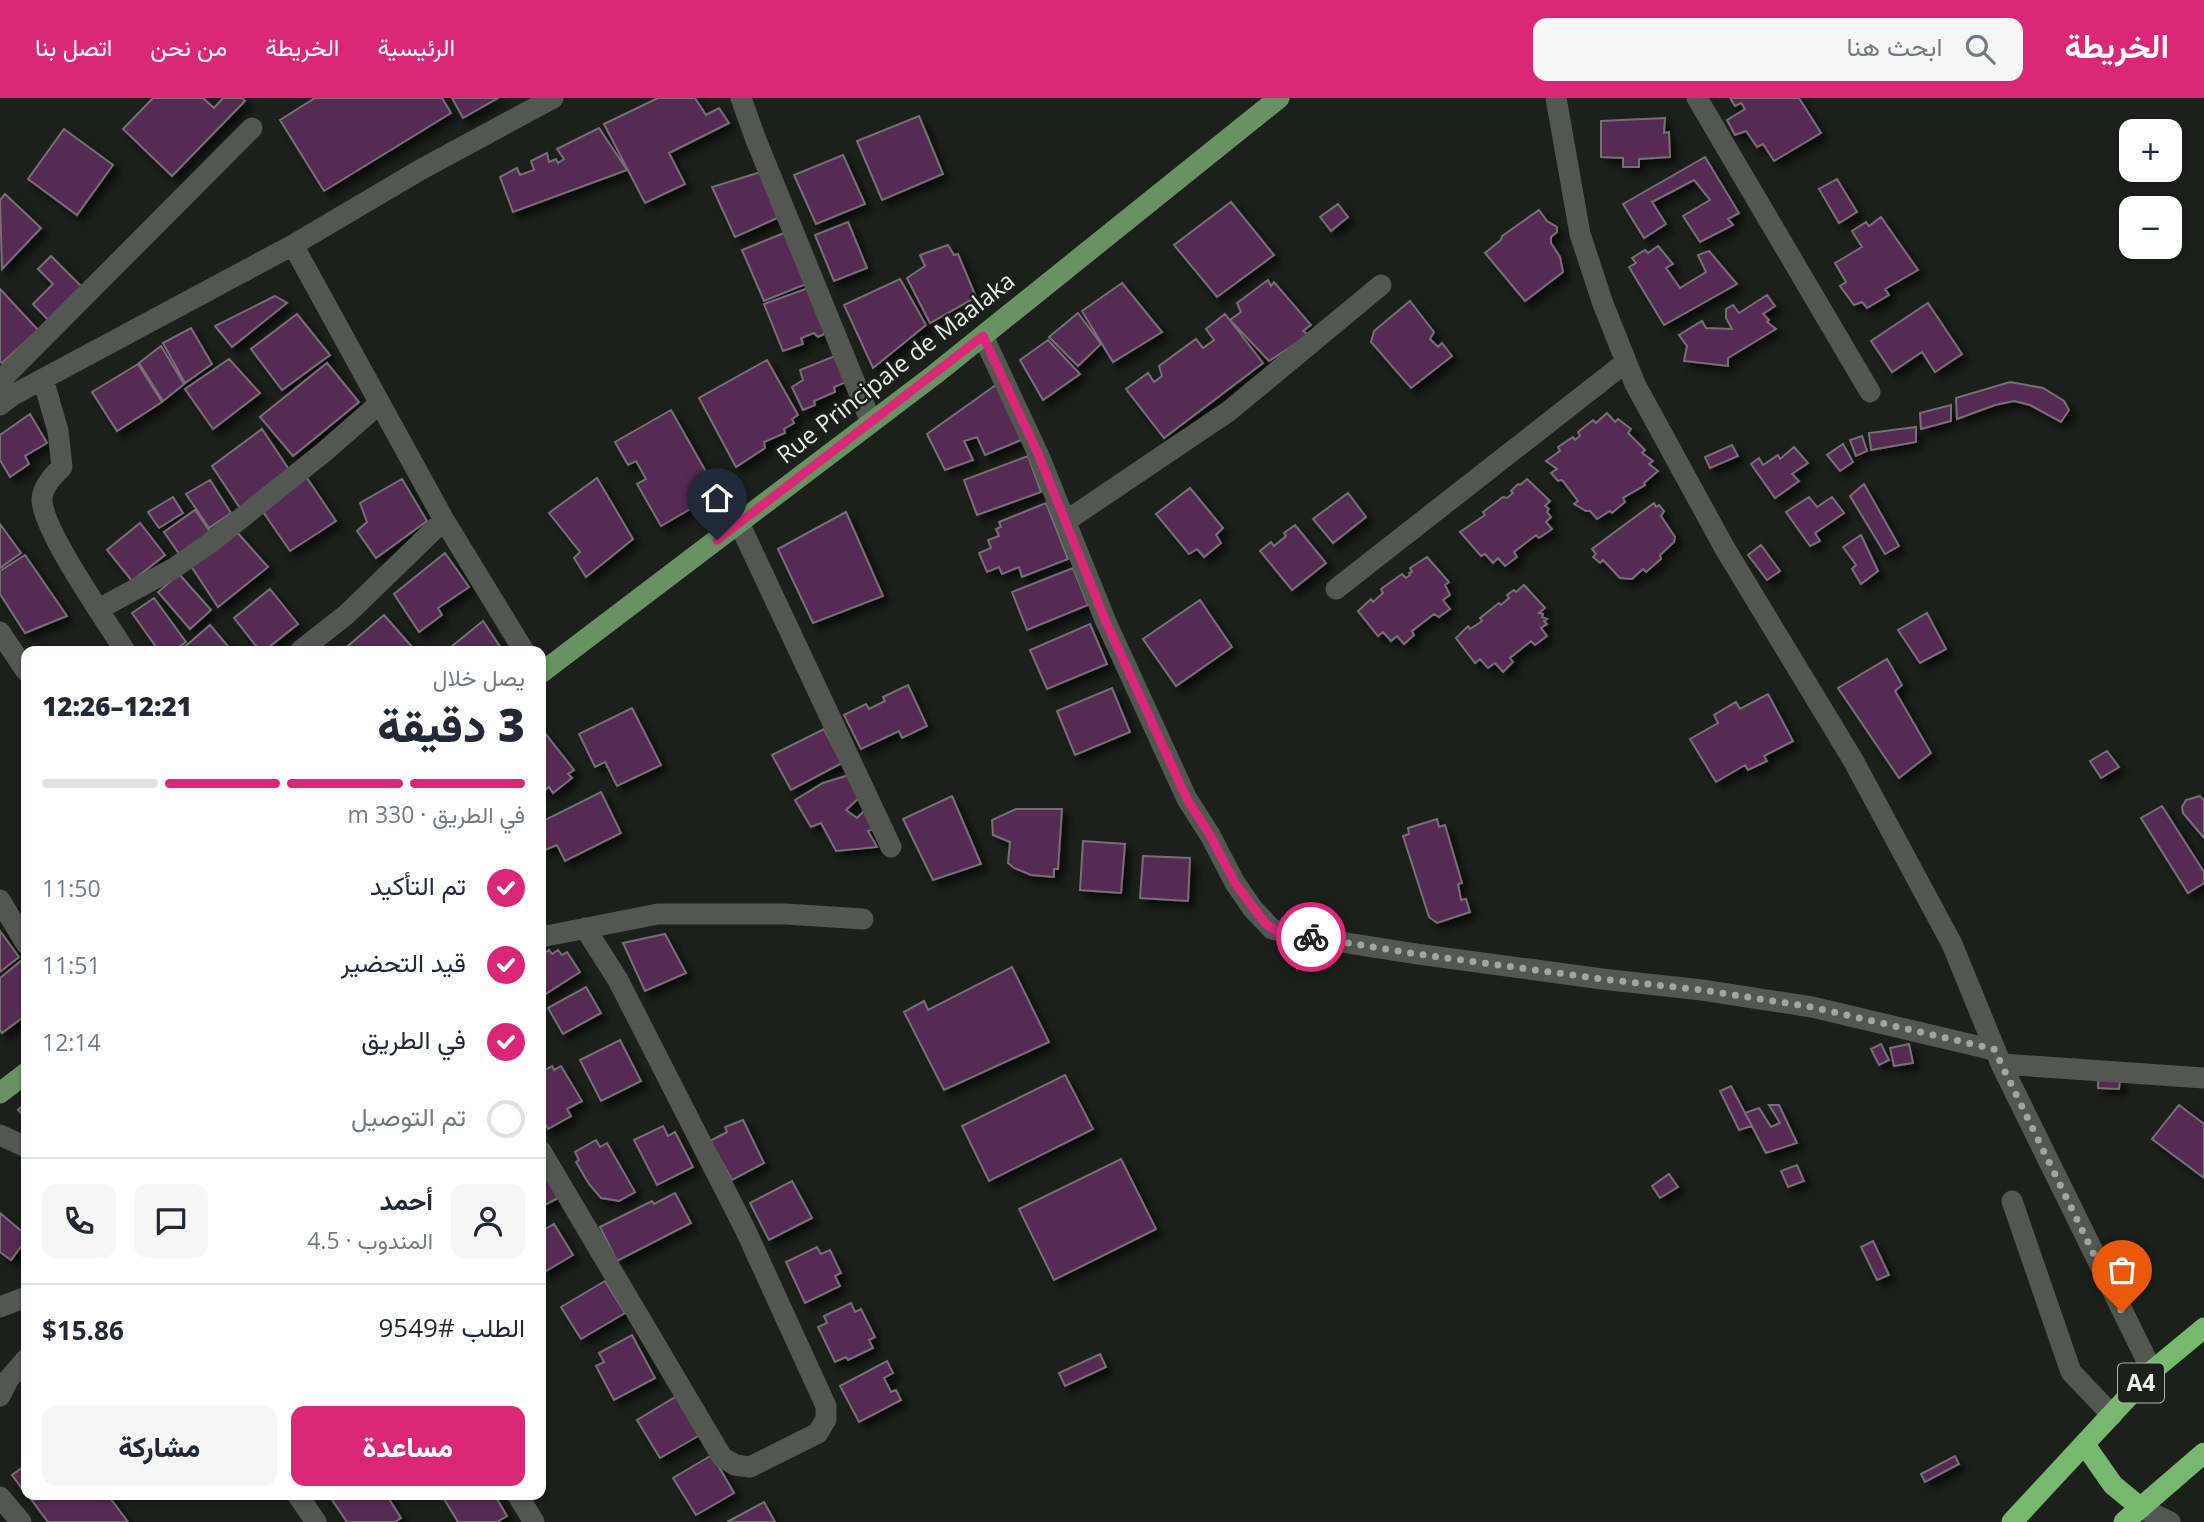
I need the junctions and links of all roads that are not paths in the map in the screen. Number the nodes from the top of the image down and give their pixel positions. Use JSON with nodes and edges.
{"nodes":[{"id":1,"x":553,"y":98,"type":"edge"},
{"id":2,"x":741,"y":98,"type":"edge"},
{"id":3,"x":1279,"y":98,"type":"edge"},
{"id":4,"x":1556,"y":98,"type":"edge"},
{"id":5,"x":1697,"y":98,"type":"edge"},
{"id":6,"x":252,"y":128,"type":"dead end"},
{"id":7,"x":293,"y":245,"type":"junction"},
{"id":8,"x":1381,"y":285,"type":"dead end"},
{"id":9,"x":983,"y":336,"type":"junction"},
{"id":10,"x":1626,"y":362,"type":"junction"},
{"id":11,"x":43,"y":379,"type":"junction"},
{"id":12,"x":3,"y":390,"type":"edge"},
{"id":13,"x":1870,"y":392,"type":"dead end"},
{"id":14,"x":380,"y":403,"type":"junction"},
{"id":15,"x":871,"y":422,"type":"junction"},
{"id":16,"x":443,"y":520,"type":"junction"},
{"id":17,"x":1066,"y":521,"type":"junction"},
{"id":18,"x":738,"y":523,"type":"junction"},
{"id":19,"x":1336,"y":589,"type":"dead end"},
{"id":20,"x":99,"y":608,"type":"junction"},
{"id":21,"x":0,"y":632,"type":"edge"},
{"id":22,"x":122,"y":646,"type":"edge"},
{"id":23,"x":306,"y":646,"type":"edge"},
{"id":24,"x":521,"y":646,"type":"edge"},
{"id":25,"x":21,"y":664,"type":"edge"},
{"id":26,"x":546,"y":669,"type":"edge"},
{"id":27,"x":891,"y":847,"type":"dead end"},
{"id":28,"x":0,"y":900,"type":"edge"},
{"id":29,"x":863,"y":919,"type":"dead end"},
{"id":30,"x":585,"y":928,"type":"junction"},
{"id":31,"x":21,"y":936,"type":"edge"},
{"id":32,"x":546,"y":936,"type":"edge"},
{"id":33,"x":1997,"y":1057,"type":"junction"},
{"id":34,"x":21,"y":1077,"type":"edge"},
{"id":35,"x":2204,"y":1078,"type":"edge"},
{"id":36,"x":0,"y":1093,"type":"edge"},
{"id":37,"x":0,"y":1135,"type":"edge"},
{"id":38,"x":21,"y":1145,"type":"edge"},
{"id":39,"x":546,"y":1159,"type":"edge"},
{"id":40,"x":2012,"y":1200,"type":"dead end"},
{"id":41,"x":21,"y":1299,"type":"edge"},
{"id":42,"x":0,"y":1307,"type":"edge"},
{"id":43,"x":2204,"y":1328,"type":"edge"},
{"id":44,"x":21,"y":1365,"type":"edge"},
{"id":45,"x":2152,"y":1371,"type":"junction"},
{"id":46,"x":0,"y":1395,"type":"edge"},
{"id":47,"x":2112,"y":1415,"type":"junction"},
{"id":48,"x":2085,"y":1445,"type":"junction"},
{"id":49,"x":2204,"y":1453,"type":"edge"},
{"id":50,"x":0,"y":1497,"type":"edge"},
{"id":51,"x":301,"y":1500,"type":"edge"},
{"id":52,"x":521,"y":1500,"type":"edge"},
{"id":53,"x":2141,"y":1508,"type":"junction"},
{"id":54,"x":21,"y":1522,"type":"edge"},
{"id":55,"x":316,"y":1522,"type":"edge"},
{"id":56,"x":534,"y":1522,"type":"edge"},
{"id":57,"x":2012,"y":1522,"type":"edge"},
{"id":58,"x":2124,"y":1522,"type":"edge"},
{"id":59,"x":2170,"y":1522,"type":"edge"}],
"edges":[{"from":1,"to":7,"type":"street"},
{"from":2,"to":15,"type":"street"},
{"from":3,"to":9,"type":"main road","name":"Rue Principale de Maalaka"},
{"from":4,"to":10,"type":"street"},
{"from":5,"to":13,"type":"street"},
{"from":6,"to":12,"type":"street"},
{"from":7,"to":11,"type":"street"},
{"from":7,"to":14,"type":"street"},
{"from":8,"to":17,"type":"street"},
{"from":9,"to":15,"type":"main road","name":"Rue Principale de Maalaka"},
{"from":9,"to":17,"type":"street"},
{"from":10,"to":19,"type":"street"},
{"from":10,"to":33,"type":"street"},
{"from":11,"to":12,"type":"street"},
{"from":11,"to":20,"type":"street"},
{"from":14,"to":16,"type":"street"},
{"from":14,"to":20,"type":"street"},
{"from":15,"to":18,"type":"main road","name":"Rue Principale de Maalaka"},
{"from":16,"to":23,"type":"street"},
{"from":16,"to":24,"type":"street"},
{"from":17,"to":33,"type":"street"},
{"from":18,"to":26,"type":"main road","name":"Rue Principale de Maalaka"},
{"from":18,"to":27,"type":"street"},
{"from":20,"to":22,"type":"street"},
{"from":21,"to":25,"type":"street"},
{"from":28,"to":31,"type":"street"},
{"from":29,"to":30,"type":"street"},
{"from":30,"to":32,"type":"street"},
{"from":30,"to":39,"type":"street"},
{"from":33,"to":35,"type":"street"},
{"from":33,"to":45,"type":"street"},
{"from":34,"to":36,"type":"main road"},
{"from":37,"to":38,"type":"street"},
{"from":40,"to":47,"type":"street"},
{"from":41,"to":42,"type":"street"},
{"from":43,"to":45,"type":"highway","number":"A4"},
{"from":44,"to":46,"type":"street"},
{"from":45,"to":47,"type":"highway","number":"A4"},
{"from":47,"to":48,"type":"highway","number":"A4"},
{"from":48,"to":53,"type":"highway"},
{"from":48,"to":57,"type":"highway","number":"A4"},
{"from":49,"to":53,"type":"highway"},
{"from":50,"to":54,"type":"street"},
{"from":51,"to":55,"type":"street"},
{"from":52,"to":56,"type":"street"},
{"from":53,"to":58,"type":"highway"},
{"from":53,"to":59,"type":"street"}]}
